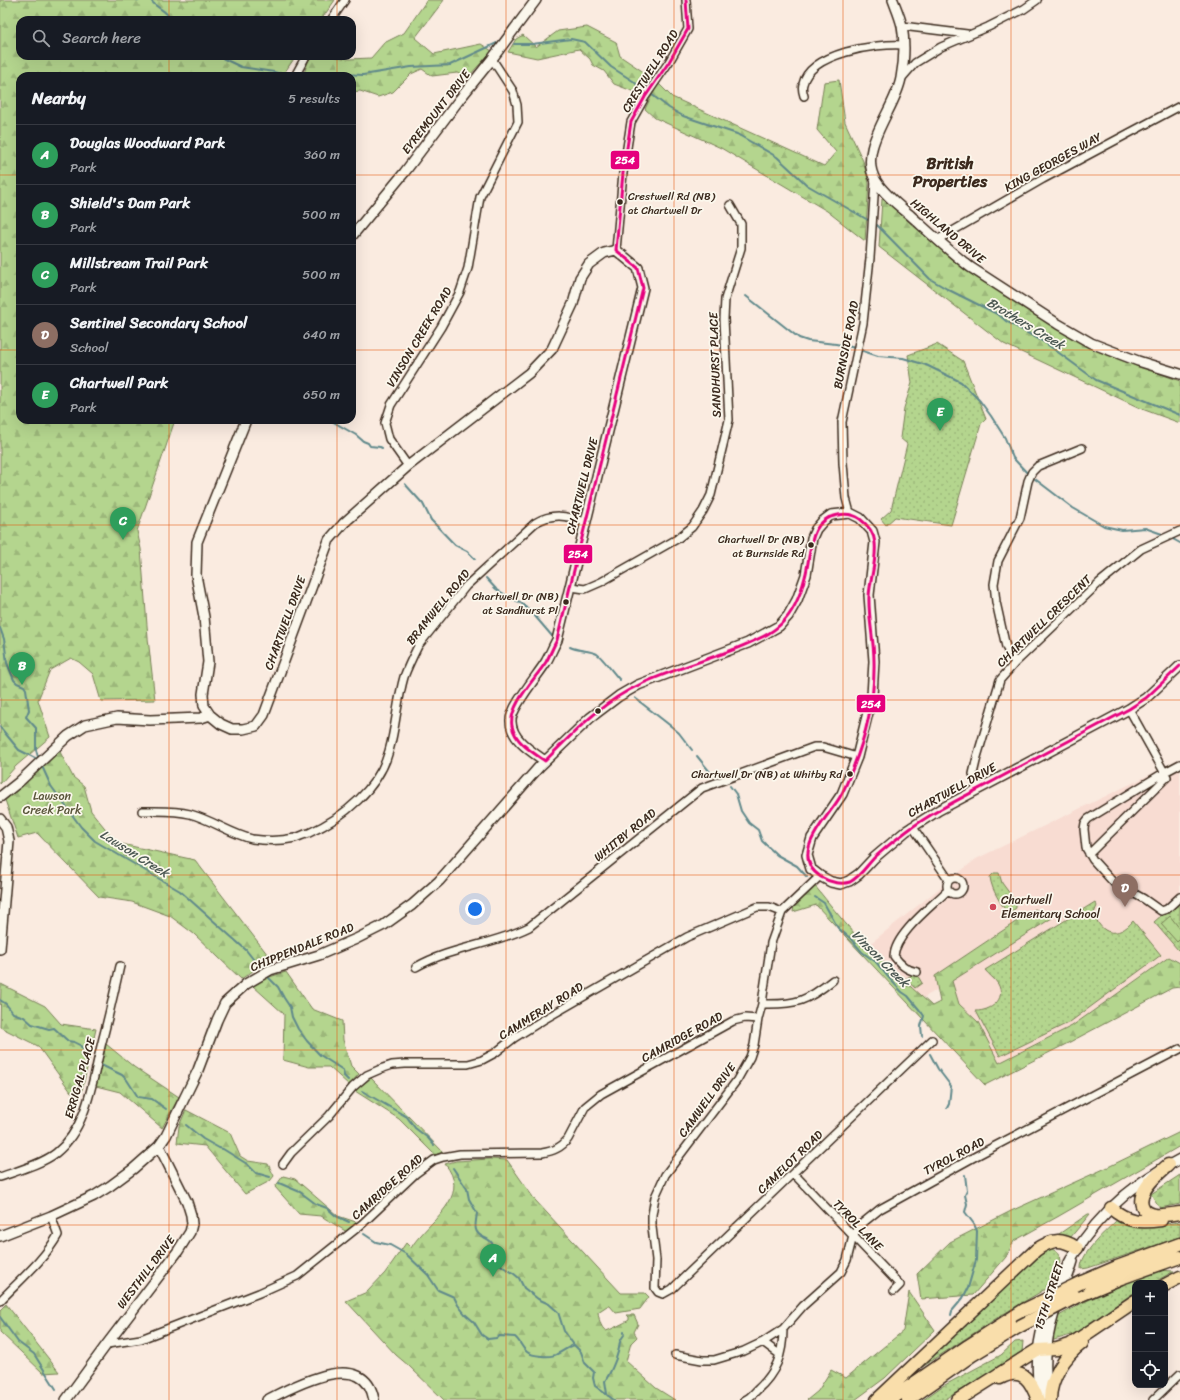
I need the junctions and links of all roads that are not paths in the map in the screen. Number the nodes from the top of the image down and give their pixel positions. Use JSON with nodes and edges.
{"nodes":[{"id":1,"x":345,"y":0,"type":"edge"},
{"id":2,"x":536,"y":0,"type":"edge"},
{"id":3,"x":686,"y":0,"type":"edge"},
{"id":4,"x":893,"y":0,"type":"edge"},
{"id":5,"x":1037,"y":0,"type":"edge"},
{"id":6,"x":334,"y":16,"type":"edge"},
{"id":7,"x":902,"y":26,"type":"junction"},
{"id":8,"x":969,"y":34,"type":"junction"},
{"id":9,"x":903,"y":45,"type":"junction"},
{"id":10,"x":492,"y":59,"type":"junction"},
{"id":11,"x":303,"y":60,"type":"edge"},
{"id":12,"x":296,"y":72,"type":"edge"},
{"id":13,"x":901,"y":79,"type":"junction"},
{"id":14,"x":804,"y":96,"type":"dead end"},
{"id":15,"x":1180,"y":106,"type":"edge"},
{"id":16,"x":876,"y":181,"type":"junction"},
{"id":17,"x":730,"y":205,"type":"dead end"},
{"id":18,"x":356,"y":231,"type":"edge"},
{"id":19,"x":937,"y":240,"type":"junction"},
{"id":20,"x":616,"y":250,"type":"junction"},
{"id":21,"x":1180,"y":374,"type":"edge"},
{"id":22,"x":244,"y":424,"type":"edge"},
{"id":23,"x":1082,"y":448,"type":"dead end"},
{"id":24,"x":408,"y":466,"type":"junction"},
{"id":25,"x":850,"y":513,"type":"junction"},
{"id":26,"x":585,"y":522,"type":"junction"},
{"id":27,"x":1180,"y":531,"type":"edge"},
{"id":28,"x":571,"y":587,"type":"junction"},
{"id":29,"x":1015,"y":663,"type":"junction"},
{"id":30,"x":1180,"y":666,"type":"edge"},
{"id":31,"x":1129,"y":709,"type":"junction"},
{"id":32,"x":210,"y":715,"type":"junction"},
{"id":33,"x":857,"y":757,"type":"junction"},
{"id":34,"x":545,"y":761,"type":"junction"},
{"id":35,"x":1180,"y":764,"type":"edge"},
{"id":36,"x":1165,"y":772,"type":"junction"},
{"id":37,"x":980,"y":788,"type":"junction"},
{"id":38,"x":0,"y":797,"type":"edge"},
{"id":39,"x":142,"y":811,"type":"dead end"},
{"id":40,"x":0,"y":819,"type":"edge"},
{"id":41,"x":912,"y":826,"type":"junction"},
{"id":42,"x":1089,"y":854,"type":"junction"},
{"id":43,"x":820,"y":876,"type":"junction"},
{"id":44,"x":949,"y":880,"type":"junction"},
{"id":45,"x":947,"y":891,"type":"junction"},
{"id":46,"x":1180,"y":897,"type":"edge"},
{"id":47,"x":782,"y":912,"type":"junction"},
{"id":48,"x":0,"y":949,"type":"edge"},
{"id":49,"x":120,"y":966,"type":"dead end"},
{"id":50,"x":416,"y":967,"type":"dead end"},
{"id":51,"x":917,"y":972,"type":"dead end"},
{"id":52,"x":833,"y":980,"type":"dead end"},
{"id":53,"x":762,"y":1004,"type":"junction"},
{"id":54,"x":758,"y":1019,"type":"junction"},
{"id":55,"x":932,"y":1040,"type":"dead end"},
{"id":56,"x":1180,"y":1049,"type":"edge"},
{"id":57,"x":159,"y":1146,"type":"junction"},
{"id":58,"x":1180,"y":1159,"type":"edge"},
{"id":59,"x":283,"y":1164,"type":"dead end"},
{"id":60,"x":1168,"y":1165,"type":"junction"},
{"id":61,"x":794,"y":1174,"type":"junction"},
{"id":62,"x":0,"y":1177,"type":"edge"},
{"id":63,"x":1111,"y":1208,"type":"junction"},
{"id":64,"x":1180,"y":1215,"type":"edge"},
{"id":65,"x":51,"y":1216,"type":"junction"},
{"id":66,"x":0,"y":1236,"type":"edge"},
{"id":67,"x":853,"y":1236,"type":"junction"},
{"id":68,"x":1180,"y":1244,"type":"edge"},
{"id":69,"x":1077,"y":1248,"type":"junction"},
{"id":70,"x":1180,"y":1257,"type":"edge"},
{"id":71,"x":1180,"y":1277,"type":"edge"},
{"id":72,"x":1168,"y":1283,"type":"edge"},
{"id":73,"x":894,"y":1291,"type":"dead end"},
{"id":74,"x":660,"y":1294,"type":"joint"},
{"id":75,"x":0,"y":1301,"type":"edge"},
{"id":76,"x":1132,"y":1304,"type":"edge"},
{"id":77,"x":1096,"y":1328,"type":"junction"},
{"id":78,"x":783,"y":1329,"type":"junction"},
{"id":79,"x":763,"y":1342,"type":"junction"},
{"id":80,"x":107,"y":1344,"type":"junction"},
{"id":81,"x":1041,"y":1350,"type":"junction"},
{"id":82,"x":779,"y":1354,"type":"junction"},
{"id":83,"x":675,"y":1355,"type":"dead end"},
{"id":84,"x":1180,"y":1374,"type":"edge"},
{"id":85,"x":66,"y":1400,"type":"edge"},
{"id":86,"x":267,"y":1400,"type":"edge"},
{"id":87,"x":374,"y":1400,"type":"edge"},
{"id":88,"x":745,"y":1400,"type":"edge"},
{"id":89,"x":877,"y":1400,"type":"edge"},
{"id":90,"x":890,"y":1400,"type":"edge"},
{"id":91,"x":908,"y":1400,"type":"edge"},
{"id":92,"x":959,"y":1400,"type":"edge"},
{"id":93,"x":1039,"y":1400,"type":"edge"},
{"id":94,"x":1049,"y":1400,"type":"edge"},
{"id":95,"x":1153,"y":1400,"type":"edge"}],
"edges":[{"from":1,"to":6,"type":"street"},
{"from":2,"to":10,"type":"street","name":"EYREMOUNT DRIVE"},
{"from":3,"to":20,"type":"street","name":"CRESTWELL ROAD"},
{"from":4,"to":7,"type":"street","name":"HIGHLAND DRIVE"},
{"from":5,"to":8,"type":"street"},
{"from":7,"to":8,"type":"street"},
{"from":7,"to":9,"type":"street","name":"HIGHLAND DRIVE"},
{"from":8,"to":13,"type":"street"},
{"from":9,"to":13,"type":"street","name":"HIGHLAND DRIVE"},
{"from":9,"to":14,"type":"street"},
{"from":10,"to":18,"type":"street","name":"EYREMOUNT DRIVE"},
{"from":10,"to":24,"type":"street","name":"VINSON CREEK ROAD"},
{"from":11,"to":12,"type":"street"},
{"from":13,"to":16,"type":"street","name":"HIGHLAND DRIVE"},
{"from":15,"to":19,"type":"street","name":"KING GEORGES WAY"},
{"from":16,"to":19,"type":"street","name":"HIGHLAND DRIVE"},
{"from":16,"to":25,"type":"street","name":"BURNSIDE ROAD"},
{"from":17,"to":28,"type":"street","name":"SANDHURST PLACE"},
{"from":19,"to":21,"type":"street","name":"HIGHLAND DRIVE"},
{"from":20,"to":24,"type":"street","name":"CHARTWELL DRIVE"},
{"from":20,"to":26,"type":"street","name":"CHARTWELL DRIVE"},
{"from":22,"to":32,"type":"street"},
{"from":23,"to":29,"type":"street"},
{"from":24,"to":32,"type":"street","name":"CHARTWELL DRIVE"},
{"from":25,"to":33,"type":"street"},
{"from":25,"to":34,"type":"street"},
{"from":26,"to":28,"type":"street","name":"CHARTWELL DRIVE"},
{"from":26,"to":39,"type":"street","name":"BRAMWELL ROAD"},
{"from":27,"to":29,"type":"street","name":"CHARTWELL CRESCENT"},
{"from":28,"to":34,"type":"street","name":"CHARTWELL DRIVE"},
{"from":29,"to":37,"type":"street","name":"CHARTWELL CRESCENT"},
{"from":30,"to":31,"type":"street","name":"CHARTWELL DRIVE"},
{"from":31,"to":36,"type":"street"},
{"from":31,"to":37,"type":"street","name":"CHARTWELL DRIVE"},
{"from":32,"to":38,"type":"street"},
{"from":33,"to":43,"type":"street"},
{"from":33,"to":50,"type":"street","name":"WHITBY ROAD"},
{"from":34,"to":57,"type":"street","name":"CHIPPENDALE ROAD"},
{"from":35,"to":36,"type":"street"},
{"from":36,"to":42,"type":"street"},
{"from":36,"to":42,"type":"street"},
{"from":37,"to":41,"type":"street","name":"CHARTWELL DRIVE"},
{"from":40,"to":48,"type":"street"},
{"from":41,"to":43,"type":"street","name":"CHARTWELL DRIVE"},
{"from":41,"to":44,"type":"street"},
{"from":42,"to":46,"type":"street"},
{"from":43,"to":47,"type":"street"},
{"from":44,"to":45,"type":"street"},
{"from":44,"to":45,"type":"street"},
{"from":45,"to":51,"type":"street"},
{"from":47,"to":53,"type":"street","name":"CAMWELL DRIVE"},
{"from":47,"to":59,"type":"street","name":"CAMMERAY ROAD"},
{"from":49,"to":62,"type":"street","name":"ERRIGAL PLACE"},
{"from":52,"to":53,"type":"street"},
{"from":53,"to":54,"type":"street","name":"CAMWELL DRIVE"},
{"from":54,"to":74,"type":"street","name":"CAMWELL DRIVE"},
{"from":54,"to":80,"type":"street","name":"CAMRIDGE ROAD"},
{"from":55,"to":61,"type":"street","name":"CAMELOT ROAD"},
{"from":56,"to":67,"type":"street","name":"TYROL ROAD"},
{"from":57,"to":65,"type":"street","name":"CHIPPENDALE ROAD"},
{"from":57,"to":80,"type":"street","name":"WESTHILL DRIVE"},
{"from":58,"to":60,"type":"street","name":"15TH STREET"},
{"from":60,"to":63,"type":"street","name":"15TH STREET"},
{"from":60,"to":64,"type":"highway"},
{"from":61,"to":67,"type":"street","name":"TYROL LANE"},
{"from":61,"to":74,"type":"street","name":"CAMELOT ROAD"},
{"from":63,"to":64,"type":"highway"},
{"from":63,"to":69,"type":"street","name":"15TH STREET"},
{"from":65,"to":66,"type":"street","name":"CHIPPENDALE ROAD"},
{"from":65,"to":75,"type":"street"},
{"from":67,"to":73,"type":"street","name":"TYROL LANE"},
{"from":67,"to":78,"type":"street","name":"TYROL ROAD"},
{"from":68,"to":90,"type":"highway","bridge":true},
{"from":69,"to":81,"type":"street","name":"15TH STREET"},
{"from":69,"to":89,"type":"highway"},
{"from":70,"to":91,"type":"highway","bridge":true},
{"from":71,"to":72,"type":"highway"},
{"from":76,"to":77,"type":"highway"},
{"from":77,"to":81,"type":"highway"},
{"from":77,"to":94,"type":"highway"},
{"from":78,"to":79,"type":"street","name":"TYROL ROAD"},
{"from":78,"to":82,"type":"street"},
{"from":79,"to":82,"type":"street"},
{"from":79,"to":83,"type":"street","name":"TYROL ROAD"},
{"from":80,"to":85,"type":"street","name":"WESTHILL DRIVE"},
{"from":81,"to":92,"type":"highway"},
{"from":81,"to":93,"type":"street","name":"15TH STREET"},
{"from":81,"to":94,"type":"street","name":"15TH STREET"},
{"from":82,"to":88,"type":"street"},
{"from":84,"to":95,"type":"street"},
{"from":86,"to":87,"type":"street"},
{"from":92,"to":93,"type":"highway"}]}
